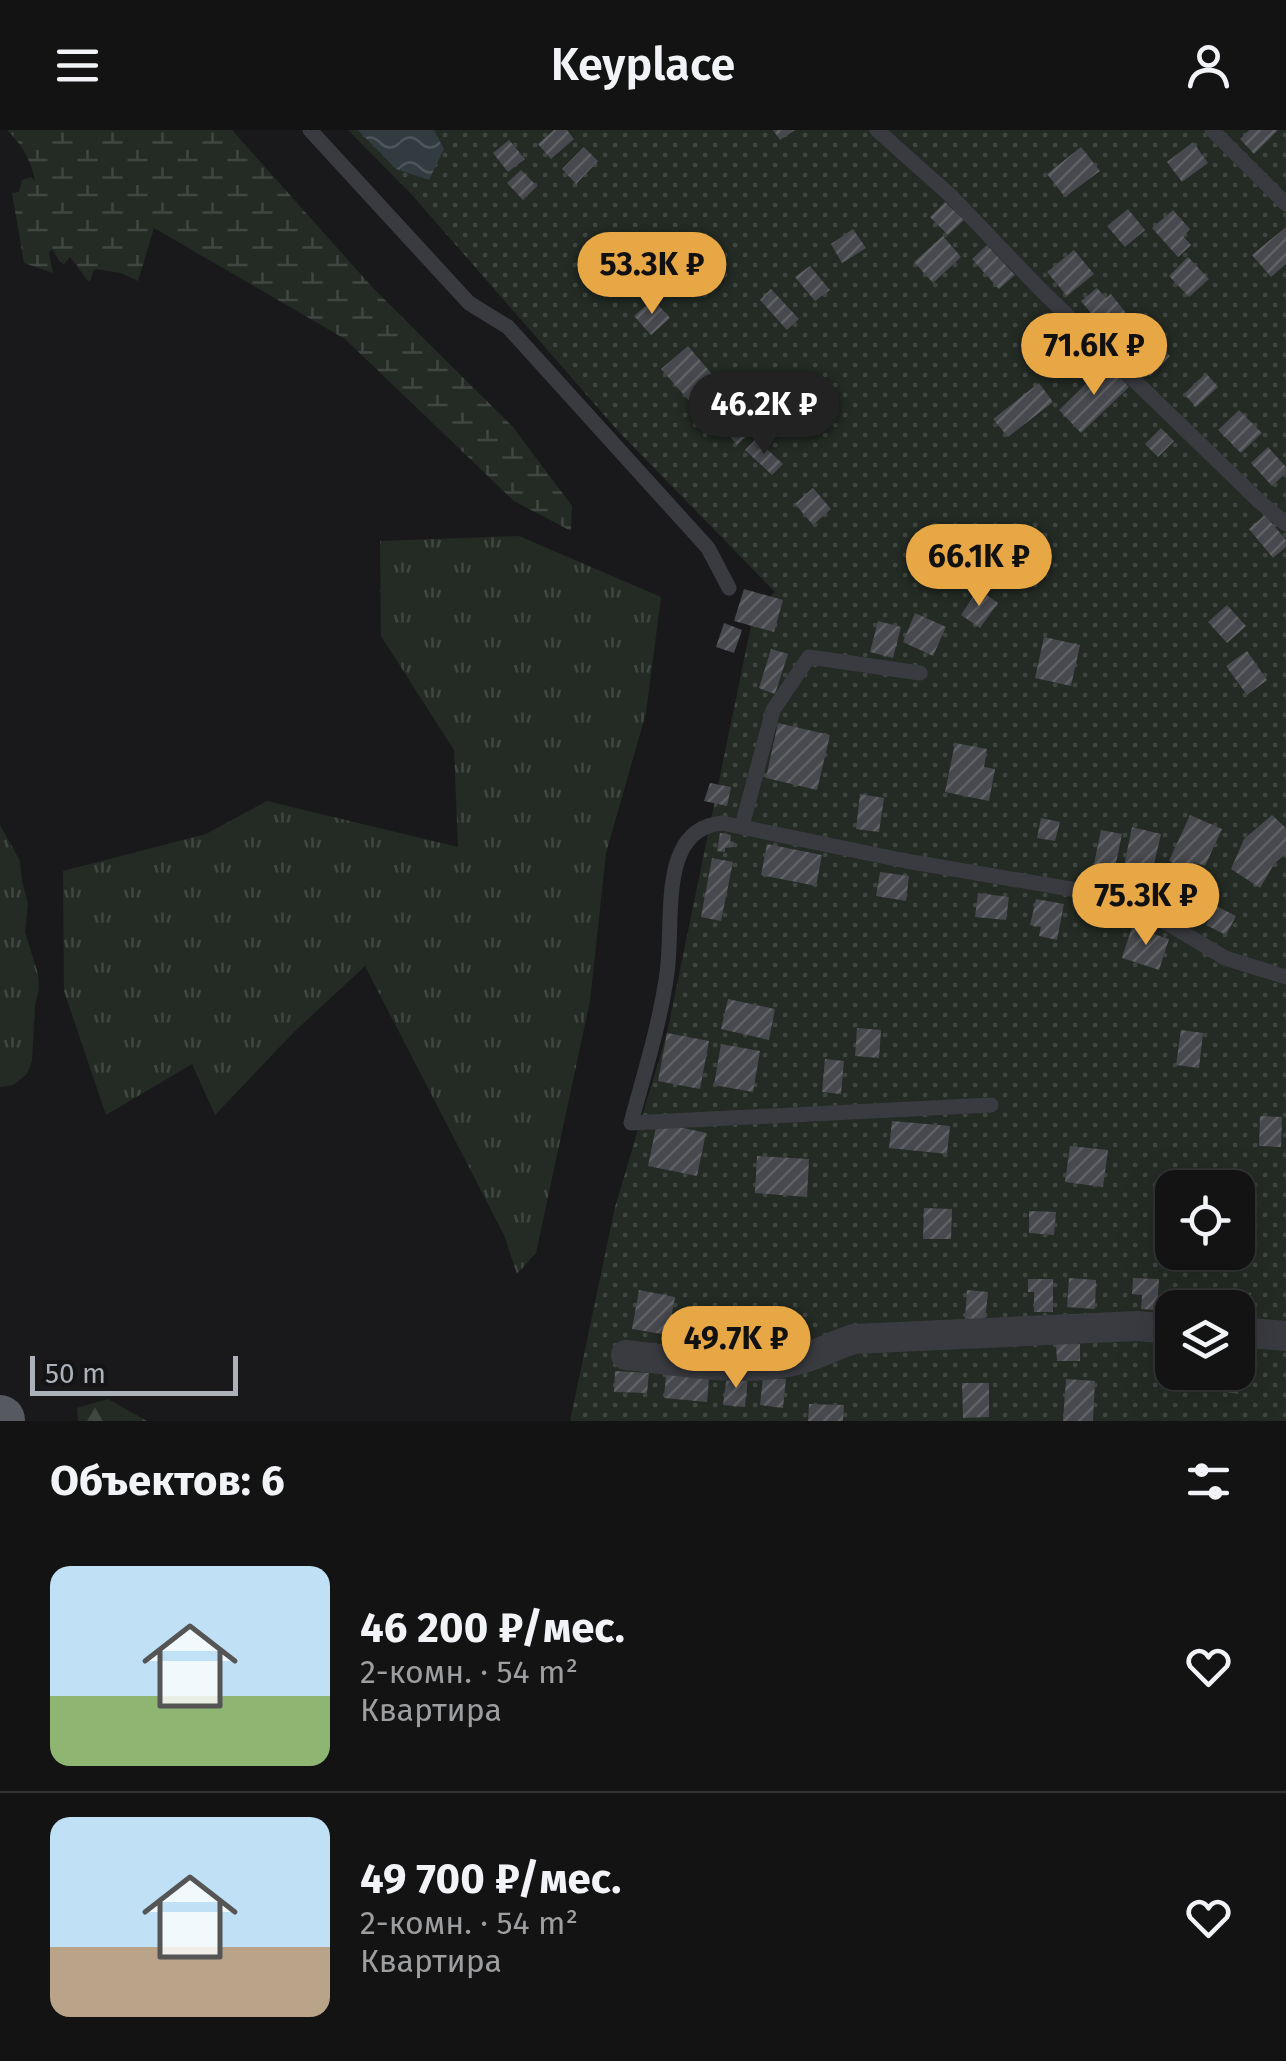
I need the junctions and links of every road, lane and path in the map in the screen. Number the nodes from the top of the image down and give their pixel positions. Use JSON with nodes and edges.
{"nodes":[{"id":1,"x":310,"y":130,"type":"edge"},
{"id":2,"x":877,"y":130,"type":"edge"},
{"id":3,"x":1212,"y":130,"type":"edge"},
{"id":4,"x":1286,"y":204,"type":"edge"},
{"id":5,"x":1286,"y":524,"type":"edge"},
{"id":6,"x":729,"y":588,"type":"dead end"},
{"id":7,"x":920,"y":673,"type":"dead end"},
{"id":8,"x":742,"y":826,"type":"junction"},
{"id":9,"x":1286,"y":977,"type":"edge"},
{"id":10,"x":991,"y":1105,"type":"dead end"},
{"id":11,"x":1155,"y":1327,"type":"edge"},
{"id":12,"x":1255,"y":1333,"type":"edge"},
{"id":13,"x":1286,"y":1336,"type":"edge"},
{"id":14,"x":626,"y":1355,"type":"dead end"}],
"edges":[{"from":1,"to":6,"type":"lane"},
{"from":2,"to":5,"type":"lane"},
{"from":3,"to":4,"type":"lane"},
{"from":7,"to":8,"type":"lane"},
{"from":8,"to":9,"type":"lane"},
{"from":8,"to":10,"type":"lane"},
{"from":11,"to":14,"type":"street"},
{"from":12,"to":13,"type":"street"}]}
